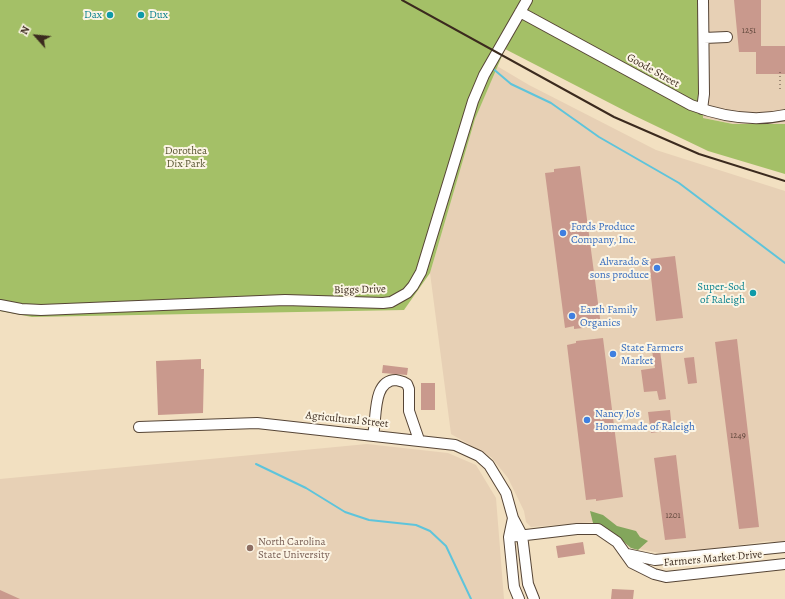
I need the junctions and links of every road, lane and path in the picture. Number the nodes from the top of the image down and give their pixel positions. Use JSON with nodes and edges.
{"nodes":[{"id":1,"x":526,"y":0,"type":"edge"},
{"id":2,"x":703,"y":0,"type":"edge"},
{"id":3,"x":520,"y":12,"type":"junction"},
{"id":4,"x":727,"y":37,"type":"dead end"},
{"id":5,"x":704,"y":38,"type":"junction"},
{"id":6,"x":780,"y":70,"type":"dead end"},
{"id":7,"x":780,"y":90,"type":"dead end"},
{"id":8,"x":702,"y":109,"type":"junction"},
{"id":9,"x":785,"y":115,"type":"edge"},
{"id":10,"x":0,"y":305,"type":"edge"},
{"id":11,"x":139,"y":427,"type":"dead end"},
{"id":12,"x":373,"y":435,"type":"junction"},
{"id":13,"x":419,"y":440,"type":"junction"},
{"id":14,"x":513,"y":518,"type":"junction"},
{"id":15,"x":522,"y":535,"type":"junction"},
{"id":16,"x":509,"y":537,"type":"junction"},
{"id":17,"x":780,"y":547,"type":"edge"},
{"id":18,"x":730,"y":552,"type":"junction"},
{"id":19,"x":627,"y":554,"type":"junction"},
{"id":20,"x":699,"y":556,"type":"junction"},
{"id":21,"x":655,"y":560,"type":"junction"},
{"id":22,"x":781,"y":565,"type":"edge"},
{"id":23,"x":732,"y":570,"type":"junction"},
{"id":24,"x":654,"y":574,"type":"junction"},
{"id":25,"x":701,"y":574,"type":"junction"},
{"id":26,"x":519,"y":599,"type":"edge"},
{"id":27,"x":534,"y":599,"type":"edge"}],
"edges":[{"from":1,"to":3,"type":"street","name":"Biggs Drive"},
{"from":2,"to":5,"type":"street"},
{"from":3,"to":8,"type":"street","name":"Goode Street"},
{"from":3,"to":10,"type":"street","name":"Biggs Drive"},
{"from":4,"to":5,"type":"street"},
{"from":5,"to":8,"type":"street"},
{"from":6,"to":7,"type":"path"},
{"from":8,"to":9,"type":"street","name":"Goode Street"},
{"from":11,"to":12,"type":"street","name":"Agricultural Street"},
{"from":12,"to":13,"type":"street","name":"Agricultural Street"},
{"from":12,"to":13,"type":"street"},
{"from":13,"to":14,"type":"street","name":"Agricultural Street"},
{"from":14,"to":15,"type":"street","name":"Agricultural Street"},
{"from":14,"to":16,"type":"street","name":"Agricultural Street"},
{"from":15,"to":16,"type":"street","name":"Farmers Market Drive"},
{"from":15,"to":19,"type":"street","name":"Farmers Market Drive"},
{"from":15,"to":27,"type":"street","name":"Agricultural Street"},
{"from":16,"to":26,"type":"street","name":"Agricultural Street"},
{"from":17,"to":18,"type":"street","name":"Farmers Market Drive"},
{"from":17,"to":22,"type":"street"},
{"from":18,"to":20,"type":"street","name":"Farmers Market Drive"},
{"from":18,"to":23,"type":"street"},
{"from":19,"to":21,"type":"street","name":"Farmers Market Drive"},
{"from":19,"to":24,"type":"street","name":"Farmers Market Drive"},
{"from":20,"to":21,"type":"street","name":"Farmers Market Drive"},
{"from":20,"to":25,"type":"street"},
{"from":21,"to":24,"type":"street"},
{"from":22,"to":23,"type":"street","name":"Farmers Market Drive"},
{"from":23,"to":25,"type":"street","name":"Farmers Market Drive"},
{"from":24,"to":25,"type":"street","name":"Farmers Market Drive"}]}
